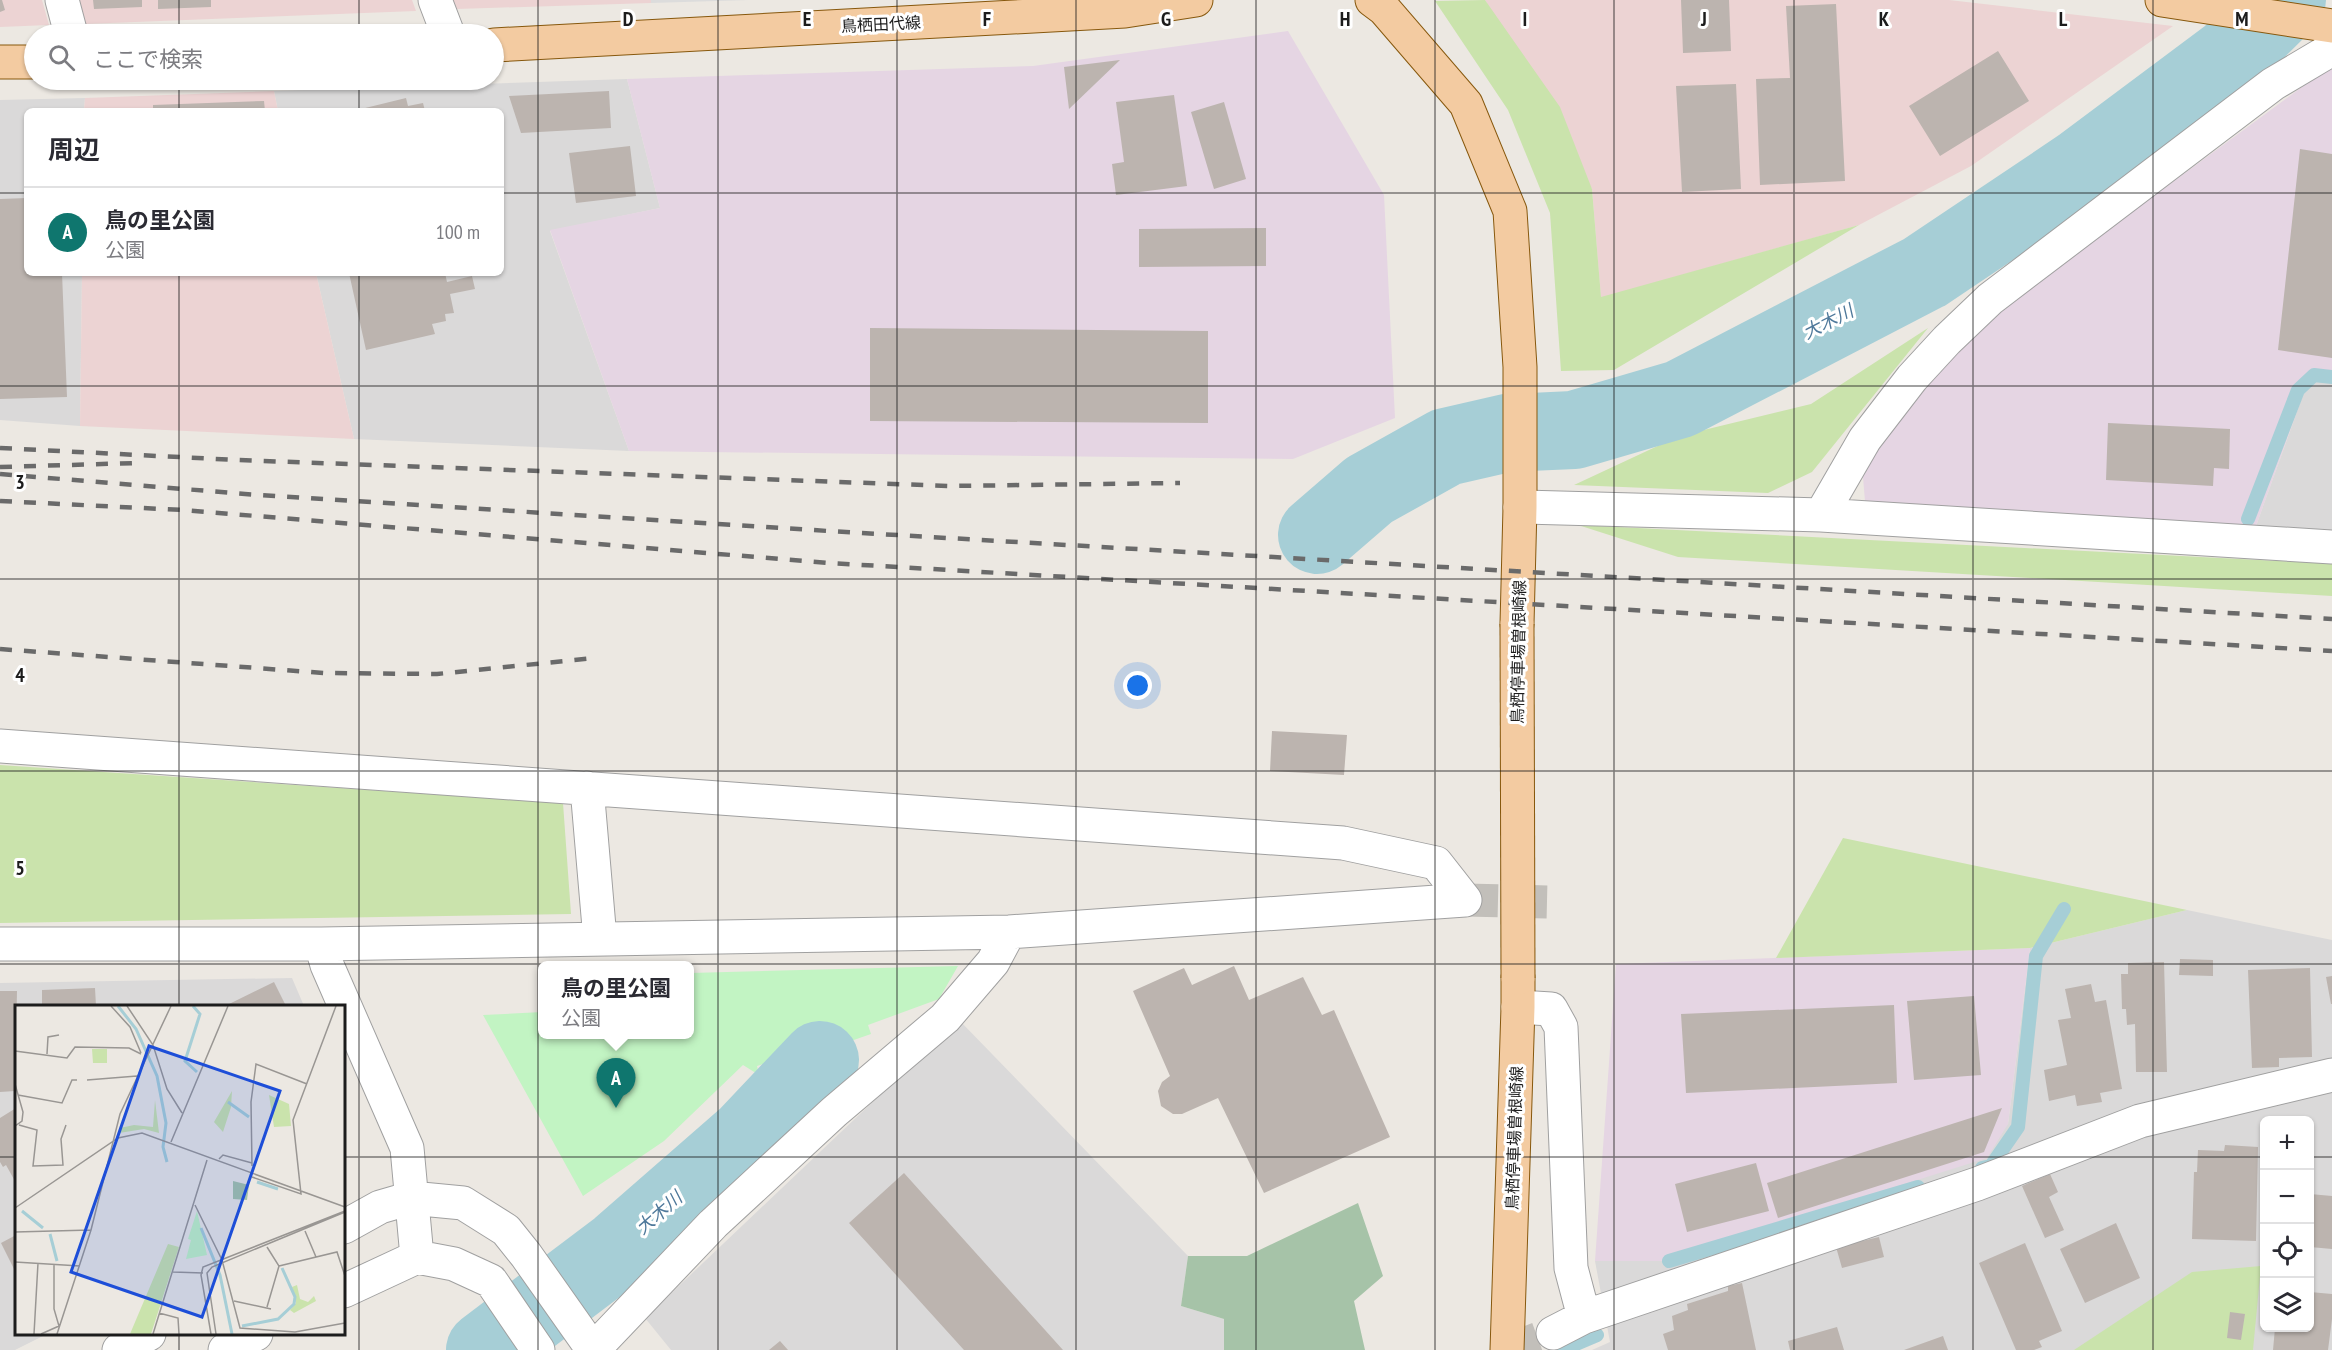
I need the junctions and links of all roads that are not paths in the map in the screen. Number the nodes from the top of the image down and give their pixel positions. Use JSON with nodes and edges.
{"nodes":[{"id":1,"x":63,"y":0,"type":"edge"},
{"id":2,"x":435,"y":0,"type":"edge"},
{"id":3,"x":1196,"y":0,"type":"edge"},
{"id":4,"x":1372,"y":0,"type":"edge"},
{"id":5,"x":2180,"y":1,"type":"edge"},
{"id":6,"x":69,"y":24,"type":"edge"},
{"id":7,"x":444,"y":24,"type":"edge"},
{"id":8,"x":2332,"y":26,"type":"edge"},
{"id":9,"x":504,"y":44,"type":"edge"},
{"id":10,"x":2332,"y":49,"type":"edge"},
{"id":11,"x":0,"y":62,"type":"edge"},
{"id":12,"x":24,"y":62,"type":"edge"},
{"id":13,"x":1520,"y":507,"type":"junction"},
{"id":14,"x":1821,"y":515,"type":"junction"},
{"id":15,"x":2332,"y":547,"type":"edge"},
{"id":16,"x":0,"y":746,"type":"edge"},
{"id":17,"x":587,"y":788,"type":"junction"},
{"id":18,"x":1009,"y":932,"type":"junction"},
{"id":19,"x":600,"y":939,"type":"junction"},
{"id":20,"x":0,"y":944,"type":"edge"},
{"id":21,"x":321,"y":944,"type":"junction"},
{"id":22,"x":1518,"y":992,"type":"junction"},
{"id":23,"x":344,"y":1005,"type":"edge"},
{"id":24,"x":345,"y":1006,"type":"edge"},
{"id":25,"x":2332,"y":1075,"type":"edge"},
{"id":26,"x":411,"y":1198,"type":"junction"},
{"id":27,"x":345,"y":1226,"type":"edge"},
{"id":28,"x":417,"y":1257,"type":"junction"},
{"id":29,"x":345,"y":1291,"type":"edge"},
{"id":30,"x":1584,"y":1317,"type":"junction"},
{"id":31,"x":1553,"y":1332,"type":"tunnel mouth"},
{"id":32,"x":147,"y":1335,"type":"edge"},
{"id":33,"x":254,"y":1335,"type":"edge"},
{"id":34,"x":119,"y":1350,"type":"edge"},
{"id":35,"x":225,"y":1350,"type":"edge"},
{"id":36,"x":538,"y":1350,"type":"edge"},
{"id":37,"x":593,"y":1350,"type":"edge"},
{"id":38,"x":1506,"y":1350,"type":"edge"}],
"edges":[{"from":1,"to":6,"type":"street"},
{"from":2,"to":7,"type":"street"},
{"from":3,"to":9,"type":"main road","name":"鳥栖田代線"},
{"from":4,"to":13,"type":"main road","name":"鳥栖停車場曽根崎線"},
{"from":5,"to":8,"type":"main road"},
{"from":10,"to":14,"type":"street"},
{"from":11,"to":12,"type":"main road"},
{"from":13,"to":14,"type":"street"},
{"from":13,"to":22,"type":"main road","name":"鳥栖停車場曽根崎線","bridge":true},
{"from":14,"to":15,"type":"street"},
{"from":16,"to":17,"type":"street"},
{"from":17,"to":18,"type":"street"},
{"from":17,"to":19,"type":"street"},
{"from":18,"to":19,"type":"street"},
{"from":18,"to":37,"type":"street"},
{"from":19,"to":21,"type":"street"},
{"from":20,"to":21,"type":"street"},
{"from":21,"to":23,"type":"street"},
{"from":22,"to":30,"type":"street"},
{"from":22,"to":38,"type":"main road","name":"鳥栖停車場曽根崎線"},
{"from":24,"to":26,"type":"street"},
{"from":25,"to":30,"type":"street"},
{"from":26,"to":27,"type":"street"},
{"from":26,"to":28,"type":"street"},
{"from":26,"to":37,"type":"street"},
{"from":28,"to":29,"type":"street"},
{"from":28,"to":36,"type":"street"},
{"from":30,"to":31,"type":"street"},
{"from":32,"to":34,"type":"street"},
{"from":33,"to":35,"type":"street"}]}
